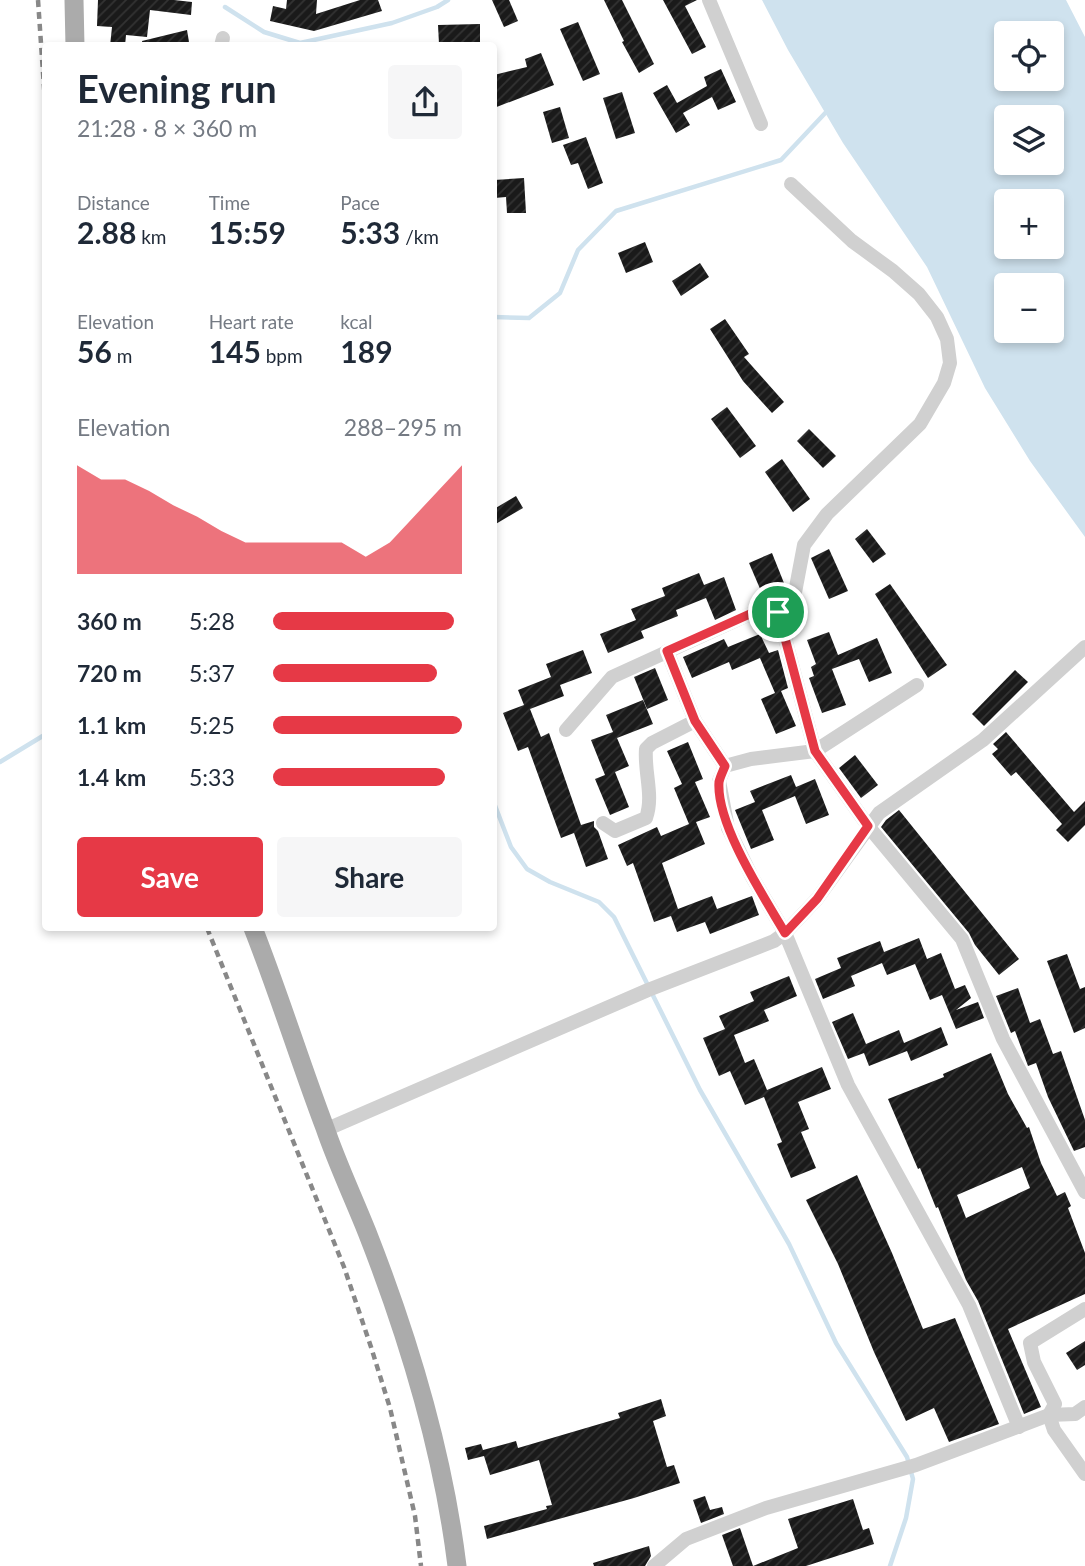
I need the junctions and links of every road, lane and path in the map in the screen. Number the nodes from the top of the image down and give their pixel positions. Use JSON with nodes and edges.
{"nodes":[{"id":1,"x":74,"y":0,"type":"edge"},
{"id":2,"x":709,"y":0,"type":"edge"},
{"id":3,"x":75,"y":42,"type":"edge"},
{"id":4,"x":761,"y":124,"type":"dead end"},
{"id":5,"x":791,"y":184,"type":"dead end"},
{"id":6,"x":778,"y":612,"type":"junction"},
{"id":7,"x":1085,"y":647,"type":"edge"},
{"id":8,"x":667,"y":651,"type":"junction"},
{"id":9,"x":917,"y":685,"type":"dead end"},
{"id":10,"x":695,"y":721,"type":"junction"},
{"id":11,"x":566,"y":730,"type":"dead end"},
{"id":12,"x":815,"y":751,"type":"junction"},
{"id":13,"x":725,"y":766,"type":"junction"},
{"id":14,"x":603,"y":823,"type":"dead end"},
{"id":15,"x":868,"y":826,"type":"junction"},
{"id":16,"x":254,"y":931,"type":"edge"},
{"id":17,"x":785,"y":933,"type":"junction"},
{"id":18,"x":325,"y":1130,"type":"junction"},
{"id":19,"x":1085,"y":1192,"type":"edge"},
{"id":20,"x":1085,"y":1309,"type":"edge"},
{"id":21,"x":1085,"y":1407,"type":"edge"},
{"id":22,"x":1049,"y":1415,"type":"junction"},
{"id":23,"x":1019,"y":1427,"type":"junction"},
{"id":24,"x":1085,"y":1474,"type":"edge"},
{"id":25,"x":457,"y":1566,"type":"edge"},
{"id":26,"x":654,"y":1566,"type":"edge"}],
"edges":[{"from":1,"to":3,"type":"main road"},
{"from":2,"to":4,"type":"street"},
{"from":5,"to":6,"type":"street"},
{"from":6,"to":8,"type":"street"},
{"from":6,"to":12,"type":"street"},
{"from":7,"to":15,"type":"street"},
{"from":8,"to":10,"type":"street"},
{"from":8,"to":11,"type":"street"},
{"from":9,"to":12,"type":"street"},
{"from":10,"to":13,"type":"street"},
{"from":10,"to":14,"type":"street"},
{"from":12,"to":13,"type":"street"},
{"from":12,"to":15,"type":"street"},
{"from":13,"to":17,"type":"street"},
{"from":15,"to":17,"type":"street"},
{"from":15,"to":19,"type":"street"},
{"from":16,"to":18,"type":"main road"},
{"from":17,"to":18,"type":"street"},
{"from":17,"to":23,"type":"street"},
{"from":18,"to":25,"type":"main road"},
{"from":20,"to":22,"type":"street"},
{"from":21,"to":22,"type":"street"},
{"from":22,"to":23,"type":"street"},
{"from":22,"to":24,"type":"street"},
{"from":23,"to":26,"type":"street"}]}
